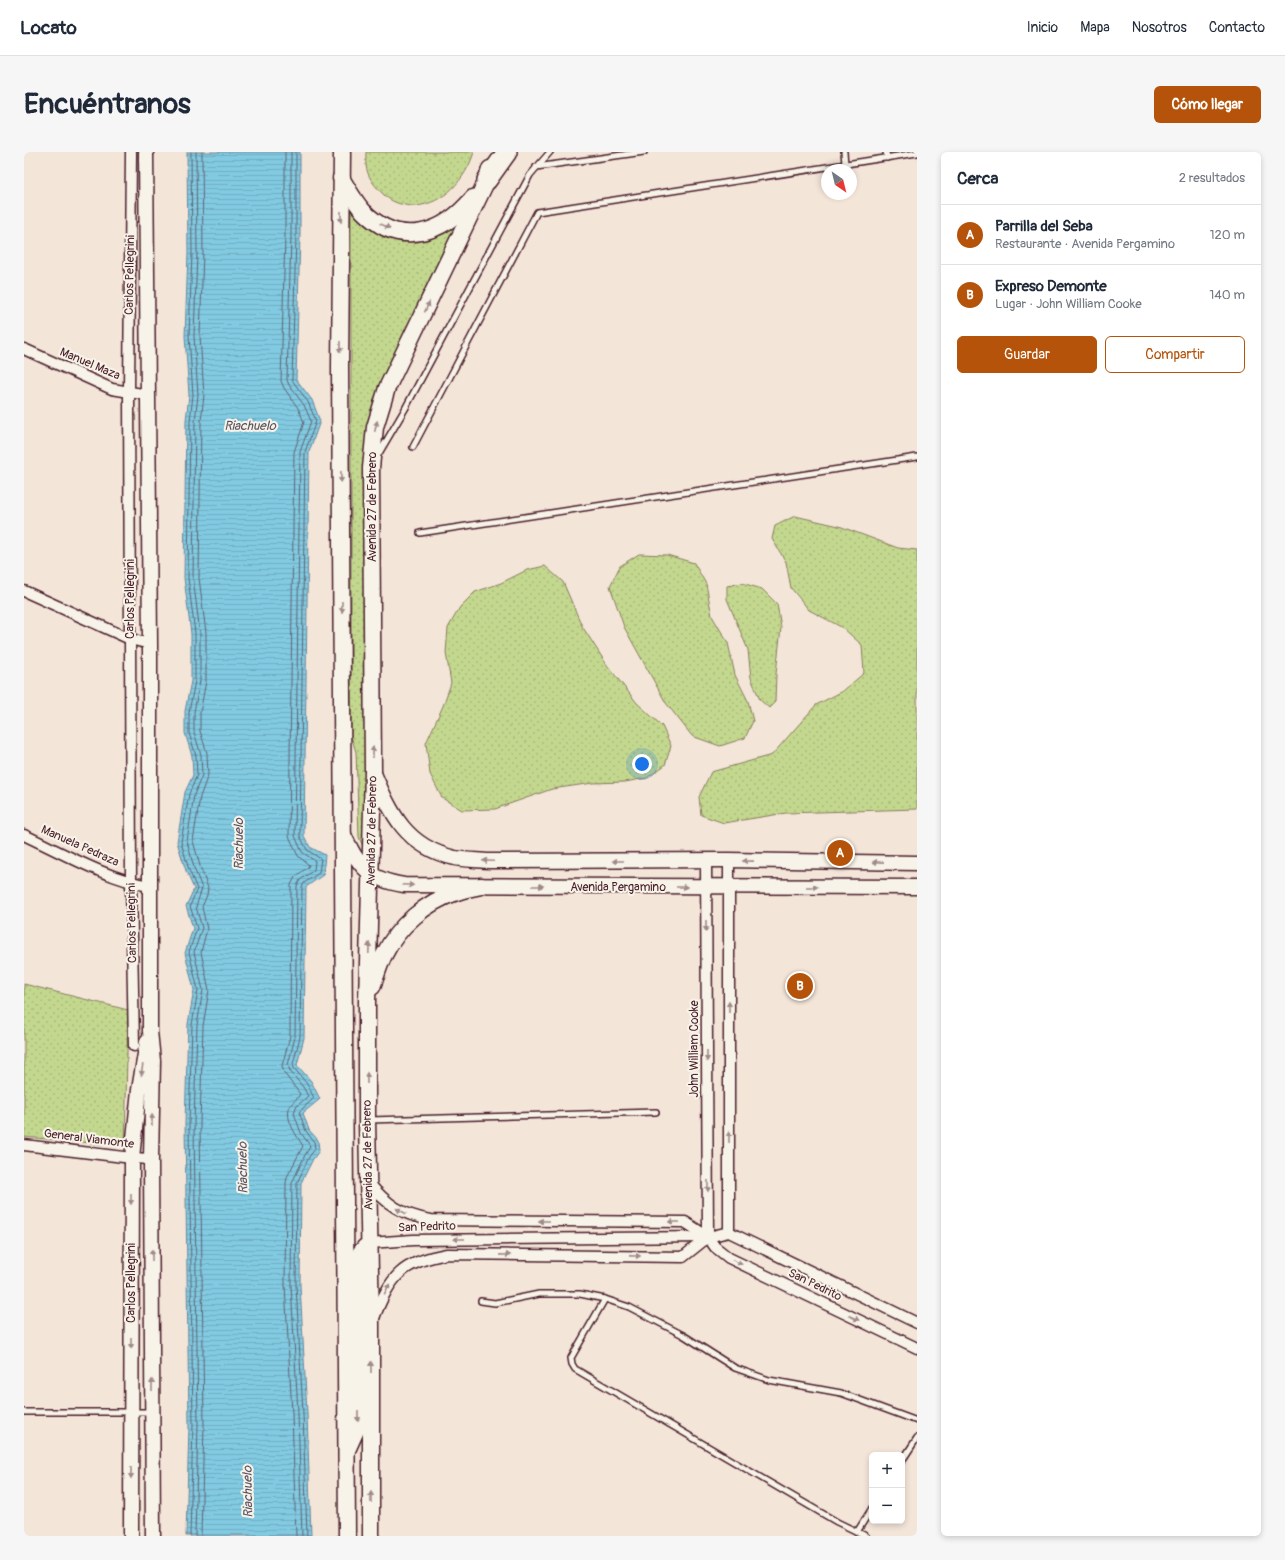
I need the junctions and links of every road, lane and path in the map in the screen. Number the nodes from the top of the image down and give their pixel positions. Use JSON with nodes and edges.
{"nodes":[{"id":1,"x":131,"y":152,"type":"edge"},
{"id":2,"x":146,"y":152,"type":"edge"},
{"id":3,"x":342,"y":152,"type":"edge"},
{"id":4,"x":496,"y":152,"type":"edge"},
{"id":5,"x":507,"y":152,"type":"edge"},
{"id":6,"x":550,"y":152,"type":"edge"},
{"id":7,"x":624,"y":152,"type":"edge"},
{"id":8,"x":644,"y":152,"type":"edge"},
{"id":9,"x":844,"y":152,"type":"edge"},
{"id":10,"x":886,"y":152,"type":"edge"},
{"id":11,"x":917,"y":154,"type":"edge"},
{"id":12,"x":614,"y":156,"type":"junction"},
{"id":13,"x":887,"y":158,"type":"junction"},
{"id":14,"x":845,"y":164,"type":"joint"},
{"id":15,"x":536,"y":167,"type":"junction"},
{"id":16,"x":821,"y":168,"type":"edge"},
{"id":17,"x":341,"y":178,"type":"junction"},
{"id":18,"x":487,"y":180,"type":"junction"},
{"id":19,"x":146,"y":203,"type":"junction"},
{"id":20,"x":131,"y":211,"type":"junction"},
{"id":21,"x":24,"y":349,"type":"edge"},
{"id":22,"x":129,"y":392,"type":"junction"},
{"id":23,"x":148,"y":395,"type":"junction"},
{"id":24,"x":413,"y":447,"type":"dead end"},
{"id":25,"x":917,"y":457,"type":"edge"},
{"id":26,"x":371,"y":468,"type":"junction"},
{"id":27,"x":420,"y":533,"type":"dead end"},
{"id":28,"x":24,"y":591,"type":"edge"},
{"id":29,"x":130,"y":639,"type":"junction"},
{"id":30,"x":150,"y":644,"type":"junction"},
{"id":31,"x":373,"y":771,"type":"junction"},
{"id":32,"x":343,"y":833,"type":"junction"},
{"id":33,"x":24,"y":835,"type":"edge"},
{"id":34,"x":706,"y":860,"type":"junction"},
{"id":35,"x":728,"y":860,"type":"junction"},
{"id":36,"x":917,"y":863,"type":"edge"},
{"id":37,"x":371,"y":875,"type":"junction"},
{"id":38,"x":131,"y":883,"type":"junction"},
{"id":39,"x":150,"y":886,"type":"junction"},
{"id":40,"x":481,"y":886,"type":"junction"},
{"id":41,"x":706,"y":887,"type":"junction"},
{"id":42,"x":729,"y":887,"type":"junction"},
{"id":43,"x":917,"y":887,"type":"edge"},
{"id":44,"x":367,"y":1002,"type":"junction"},
{"id":45,"x":150,"y":1031,"type":"junction"},
{"id":46,"x":134,"y":1046,"type":"dead end"},
{"id":47,"x":656,"y":1112,"type":"dead end"},
{"id":48,"x":367,"y":1120,"type":"junction"},
{"id":49,"x":24,"y":1145,"type":"edge"},
{"id":50,"x":132,"y":1158,"type":"junction"},
{"id":51,"x":151,"y":1159,"type":"junction"},
{"id":52,"x":368,"y":1181,"type":"junction"},
{"id":53,"x":729,"y":1232,"type":"junction"},
{"id":54,"x":708,"y":1237,"type":"junction"},
{"id":55,"x":369,"y":1243,"type":"junction"},
{"id":56,"x":605,"y":1299,"type":"junction"},
{"id":57,"x":481,"y":1301,"type":"dead end"},
{"id":58,"x":371,"y":1324,"type":"junction"},
{"id":59,"x":917,"y":1324,"type":"edge"},
{"id":60,"x":917,"y":1348,"type":"edge"},
{"id":61,"x":24,"y":1412,"type":"edge"},
{"id":62,"x":131,"y":1412,"type":"junction"},
{"id":63,"x":152,"y":1412,"type":"junction"},
{"id":64,"x":917,"y":1421,"type":"edge"},
{"id":65,"x":917,"y":1438,"type":"edge"},
{"id":66,"x":905,"y":1456,"type":"edge"},
{"id":67,"x":347,"y":1458,"type":"junction"},
{"id":68,"x":869,"y":1513,"type":"edge"},
{"id":69,"x":857,"y":1532,"type":"junction"},
{"id":70,"x":131,"y":1536,"type":"edge"},
{"id":71,"x":153,"y":1536,"type":"edge"},
{"id":72,"x":347,"y":1536,"type":"edge"},
{"id":73,"x":371,"y":1536,"type":"edge"},
{"id":74,"x":866,"y":1536,"type":"edge"}],
"edges":[{"from":1,"to":20,"type":"street","name":"Carlos Pellegrini"},
{"from":2,"to":19,"type":"main road","name":"Carlos Pellegrini"},
{"from":3,"to":17,"type":"main road","name":"Avenida 27 de Febrero"},
{"from":4,"to":18,"type":"main road","name":"Avenida 27 de Febrero"},
{"from":5,"to":18,"type":"highway"},
{"from":6,"to":15,"type":"lane"},
{"from":7,"to":12,"type":"lane"},
{"from":8,"to":12,"type":"lane"},
{"from":9,"to":14,"type":"lane"},
{"from":10,"to":13,"type":"lane"},
{"from":11,"to":13,"type":"lane"},
{"from":12,"to":15,"type":"lane"},
{"from":13,"to":14,"type":"lane"},
{"from":15,"to":26,"type":"lane"},
{"from":16,"to":24,"type":"lane"},
{"from":17,"to":18,"type":"main road","one_way":true},
{"from":17,"to":32,"type":"main road","name":"Avenida 27 de Febrero","one_way":true},
{"from":26,"to":18,"type":"main road","name":"Avenida 27 de Febrero","one_way":true},
{"from":19,"to":20,"type":"street"},
{"from":19,"to":23,"type":"main road","name":"Carlos Pellegrini"},
{"from":20,"to":22,"type":"street","name":"Carlos Pellegrini"},
{"from":21,"to":22,"type":"street","name":"Manuel Maza"},
{"from":22,"to":23,"type":"street","name":"Manuel Maza"},
{"from":22,"to":29,"type":"street","name":"Carlos Pellegrini"},
{"from":23,"to":30,"type":"main road","name":"Carlos Pellegrini"},
{"from":25,"to":27,"type":"lane"},
{"from":31,"to":26,"type":"main road","name":"Avenida 27 de Febrero","one_way":true},
{"from":28,"to":29,"type":"street"},
{"from":29,"to":30,"type":"street"},
{"from":29,"to":38,"type":"street","name":"Carlos Pellegrini"},
{"from":30,"to":39,"type":"main road","name":"Carlos Pellegrini"},
{"from":34,"to":31,"type":"main road","one_way":true},
{"from":31,"to":37,"type":"main road","name":"Avenida 27 de Febrero"},
{"from":32,"to":37,"type":"main road","name":"Avenida Pergamino"},
{"from":32,"to":67,"type":"main road","name":"Avenida 27 de Febrero"},
{"from":33,"to":38,"type":"street","name":"Manuela Pedraza"},
{"from":34,"to":35,"type":"main road"},
{"from":34,"to":41,"type":"street","name":"John William Cooke"},
{"from":36,"to":35,"type":"main road","one_way":true},
{"from":35,"to":42,"type":"street"},
{"from":37,"to":40,"type":"main road","name":"Avenida Pergamino","one_way":true},
{"from":44,"to":37,"type":"main road","name":"Avenida 27 de Febrero","one_way":true},
{"from":38,"to":39,"type":"street","name":"Manuela Pedraza"},
{"from":38,"to":46,"type":"street","name":"Carlos Pellegrini"},
{"from":39,"to":45,"type":"main road","name":"Carlos Pellegrini"},
{"from":40,"to":41,"type":"main road","name":"Avenida Pergamino","one_way":true},
{"from":40,"to":44,"type":"main road"},
{"from":41,"to":42,"type":"main road","name":"Avenida Pergamino"},
{"from":41,"to":54,"type":"street","name":"John William Cooke","one_way":true},
{"from":42,"to":43,"type":"main road","name":"Avenida Pergamino","one_way":true},
{"from":53,"to":42,"type":"street","one_way":true},
{"from":48,"to":44,"type":"main road","name":"Avenida 27 de Febrero","one_way":true},
{"from":45,"to":50,"type":"main road","name":"Carlos Pellegrini","one_way":true},
{"from":51,"to":45,"type":"main road","name":"Carlos Pellegrini","one_way":true},
{"from":47,"to":48,"type":"lane"},
{"from":48,"to":52,"type":"main road","name":"Avenida 27 de Febrero"},
{"from":49,"to":50,"type":"street","name":"General Viamonte"},
{"from":50,"to":51,"type":"street","name":"General Viamonte"},
{"from":50,"to":62,"type":"main road","name":"Carlos Pellegrini","one_way":true},
{"from":63,"to":51,"type":"main road","name":"Carlos Pellegrini","one_way":true},
{"from":54,"to":52,"type":"street","name":"San Pedrito","one_way":true},
{"from":52,"to":55,"type":"main road","name":"Avenida 27 de Febrero"},
{"from":53,"to":54,"type":"street","name":"San Pedrito"},
{"from":53,"to":59,"type":"street","name":"San Pedrito"},
{"from":54,"to":55,"type":"street","name":"San Pedrito","one_way":true},
{"from":58,"to":54,"type":"street","name":"San Pedrito","one_way":true},
{"from":54,"to":60,"type":"street","name":"San Pedrito","one_way":true},
{"from":55,"to":58,"type":"main road","name":"Avenida 27 de Febrero"},
{"from":55,"to":67,"type":"street","one_way":true},
{"from":56,"to":57,"type":"lane"},
{"from":56,"to":64,"type":"lane"},
{"from":56,"to":69,"type":"lane"},
{"from":73,"to":58,"type":"main road","name":"Avenida 27 de Febrero","one_way":true},
{"from":61,"to":62,"type":"lane"},
{"from":62,"to":63,"type":"lane"},
{"from":62,"to":70,"type":"main road","name":"Carlos Pellegrini","one_way":true},
{"from":63,"to":71,"type":"main road","name":"Carlos Pellegrini"},
{"from":65,"to":66,"type":"lane"},
{"from":67,"to":72,"type":"main road","name":"Avenida 27 de Febrero"},
{"from":68,"to":69,"type":"lane"},
{"from":69,"to":74,"type":"lane"}]}
